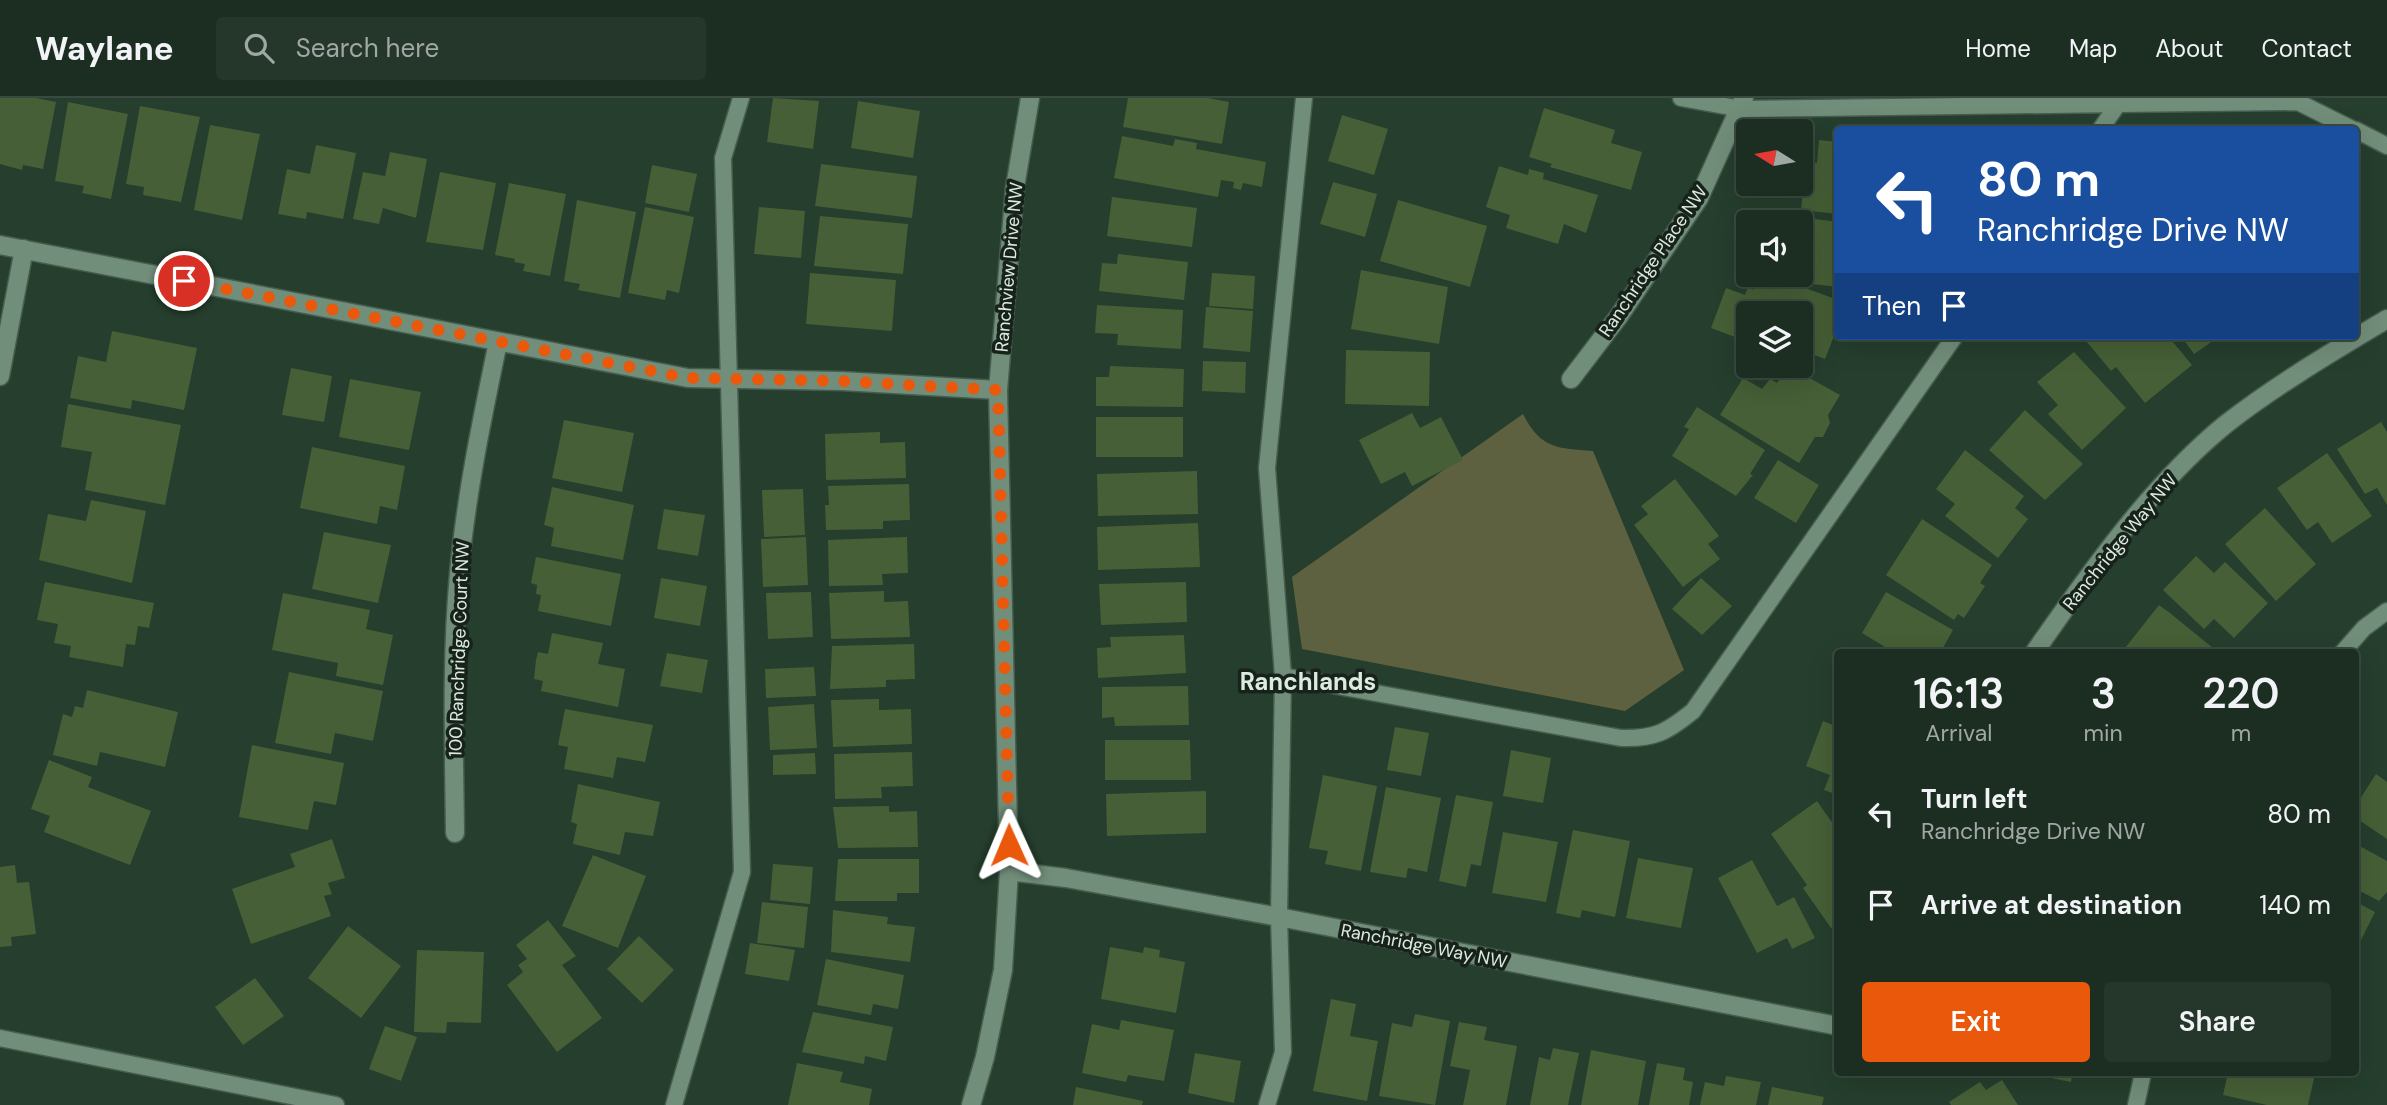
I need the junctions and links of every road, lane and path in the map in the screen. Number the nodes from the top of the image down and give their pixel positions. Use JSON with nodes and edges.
{"nodes":[{"id":1,"x":741,"y":98,"type":"edge"},
{"id":2,"x":1030,"y":98,"type":"edge"},
{"id":3,"x":1304,"y":98,"type":"edge"},
{"id":4,"x":1681,"y":98,"type":"edge"},
{"id":5,"x":1742,"y":104,"type":"edge"},
{"id":6,"x":2118,"y":104,"type":"junction"},
{"id":7,"x":2103,"y":126,"type":"edge"},
{"id":8,"x":2347,"y":126,"type":"edge"},
{"id":9,"x":2359,"y":132,"type":"edge"},
{"id":10,"x":2387,"y":146,"type":"edge"},
{"id":11,"x":0,"y":245,"type":"edge"},
{"id":12,"x":24,"y":249,"type":"junction"},
{"id":13,"x":2387,"y":319,"type":"edge"},
{"id":14,"x":2359,"y":336,"type":"edge"},
{"id":15,"x":1952,"y":340,"type":"edge"},
{"id":16,"x":2352,"y":340,"type":"edge"},
{"id":17,"x":498,"y":342,"type":"junction"},
{"id":18,"x":0,"y":376,"type":"edge"},
{"id":19,"x":730,"y":379,"type":"junction"},
{"id":20,"x":1571,"y":379,"type":"dead end"},
{"id":21,"x":998,"y":390,"type":"junction"},
{"id":22,"x":2387,"y":611,"type":"edge"},
{"id":23,"x":2037,"y":649,"type":"edge"},
{"id":24,"x":2346,"y":649,"type":"edge"},
{"id":25,"x":1283,"y":676,"type":"junction"},
{"id":26,"x":455,"y":833,"type":"dead end"},
{"id":27,"x":1009,"y":871,"type":"junction"},
{"id":28,"x":1279,"y":917,"type":"junction"},
{"id":29,"x":1834,"y":1025,"type":"edge"},
{"id":30,"x":0,"y":1038,"type":"edge"},
{"id":31,"x":2142,"y":1076,"type":"edge"},
{"id":32,"x":336,"y":1105,"type":"edge"},
{"id":33,"x":674,"y":1105,"type":"edge"},
{"id":34,"x":971,"y":1105,"type":"edge"},
{"id":35,"x":1267,"y":1105,"type":"edge"},
{"id":36,"x":2136,"y":1105,"type":"edge"}],
"edges":[{"from":1,"to":19,"type":"lane"},
{"from":2,"to":21,"type":"street","name":"Ranchview Drive NW"},
{"from":3,"to":25,"type":"lane"},
{"from":4,"to":5,"type":"lane"},
{"from":5,"to":6,"type":"lane"},
{"from":5,"to":20,"type":"street","name":"Ranchridge Place NW"},
{"from":6,"to":7,"type":"lane"},
{"from":6,"to":8,"type":"lane"},
{"from":9,"to":10,"type":"lane"},
{"from":11,"to":12,"type":"street"},
{"from":12,"to":17,"type":"street"},
{"from":12,"to":18,"type":"street"},
{"from":13,"to":14,"type":"street","name":"Ranchridge Way NW"},
{"from":15,"to":25,"type":"lane"},
{"from":16,"to":23,"type":"street","name":"Ranchridge Way NW"},
{"from":17,"to":19,"type":"street"},
{"from":17,"to":26,"type":"street","name":"100 Ranchridge Court NW"},
{"from":19,"to":21,"type":"street"},
{"from":19,"to":33,"type":"lane"},
{"from":21,"to":27,"type":"street","name":"Ranchview Drive NW"},
{"from":22,"to":24,"type":"lane"},
{"from":25,"to":28,"type":"lane"},
{"from":27,"to":28,"type":"street","name":"Ranchridge Way NW"},
{"from":27,"to":34,"type":"street","name":"Ranchview Drive NW"},
{"from":28,"to":29,"type":"street","name":"Ranchridge Way NW"},
{"from":28,"to":35,"type":"lane"},
{"from":30,"to":32,"type":"lane"},
{"from":31,"to":36,"type":"lane"}]}
